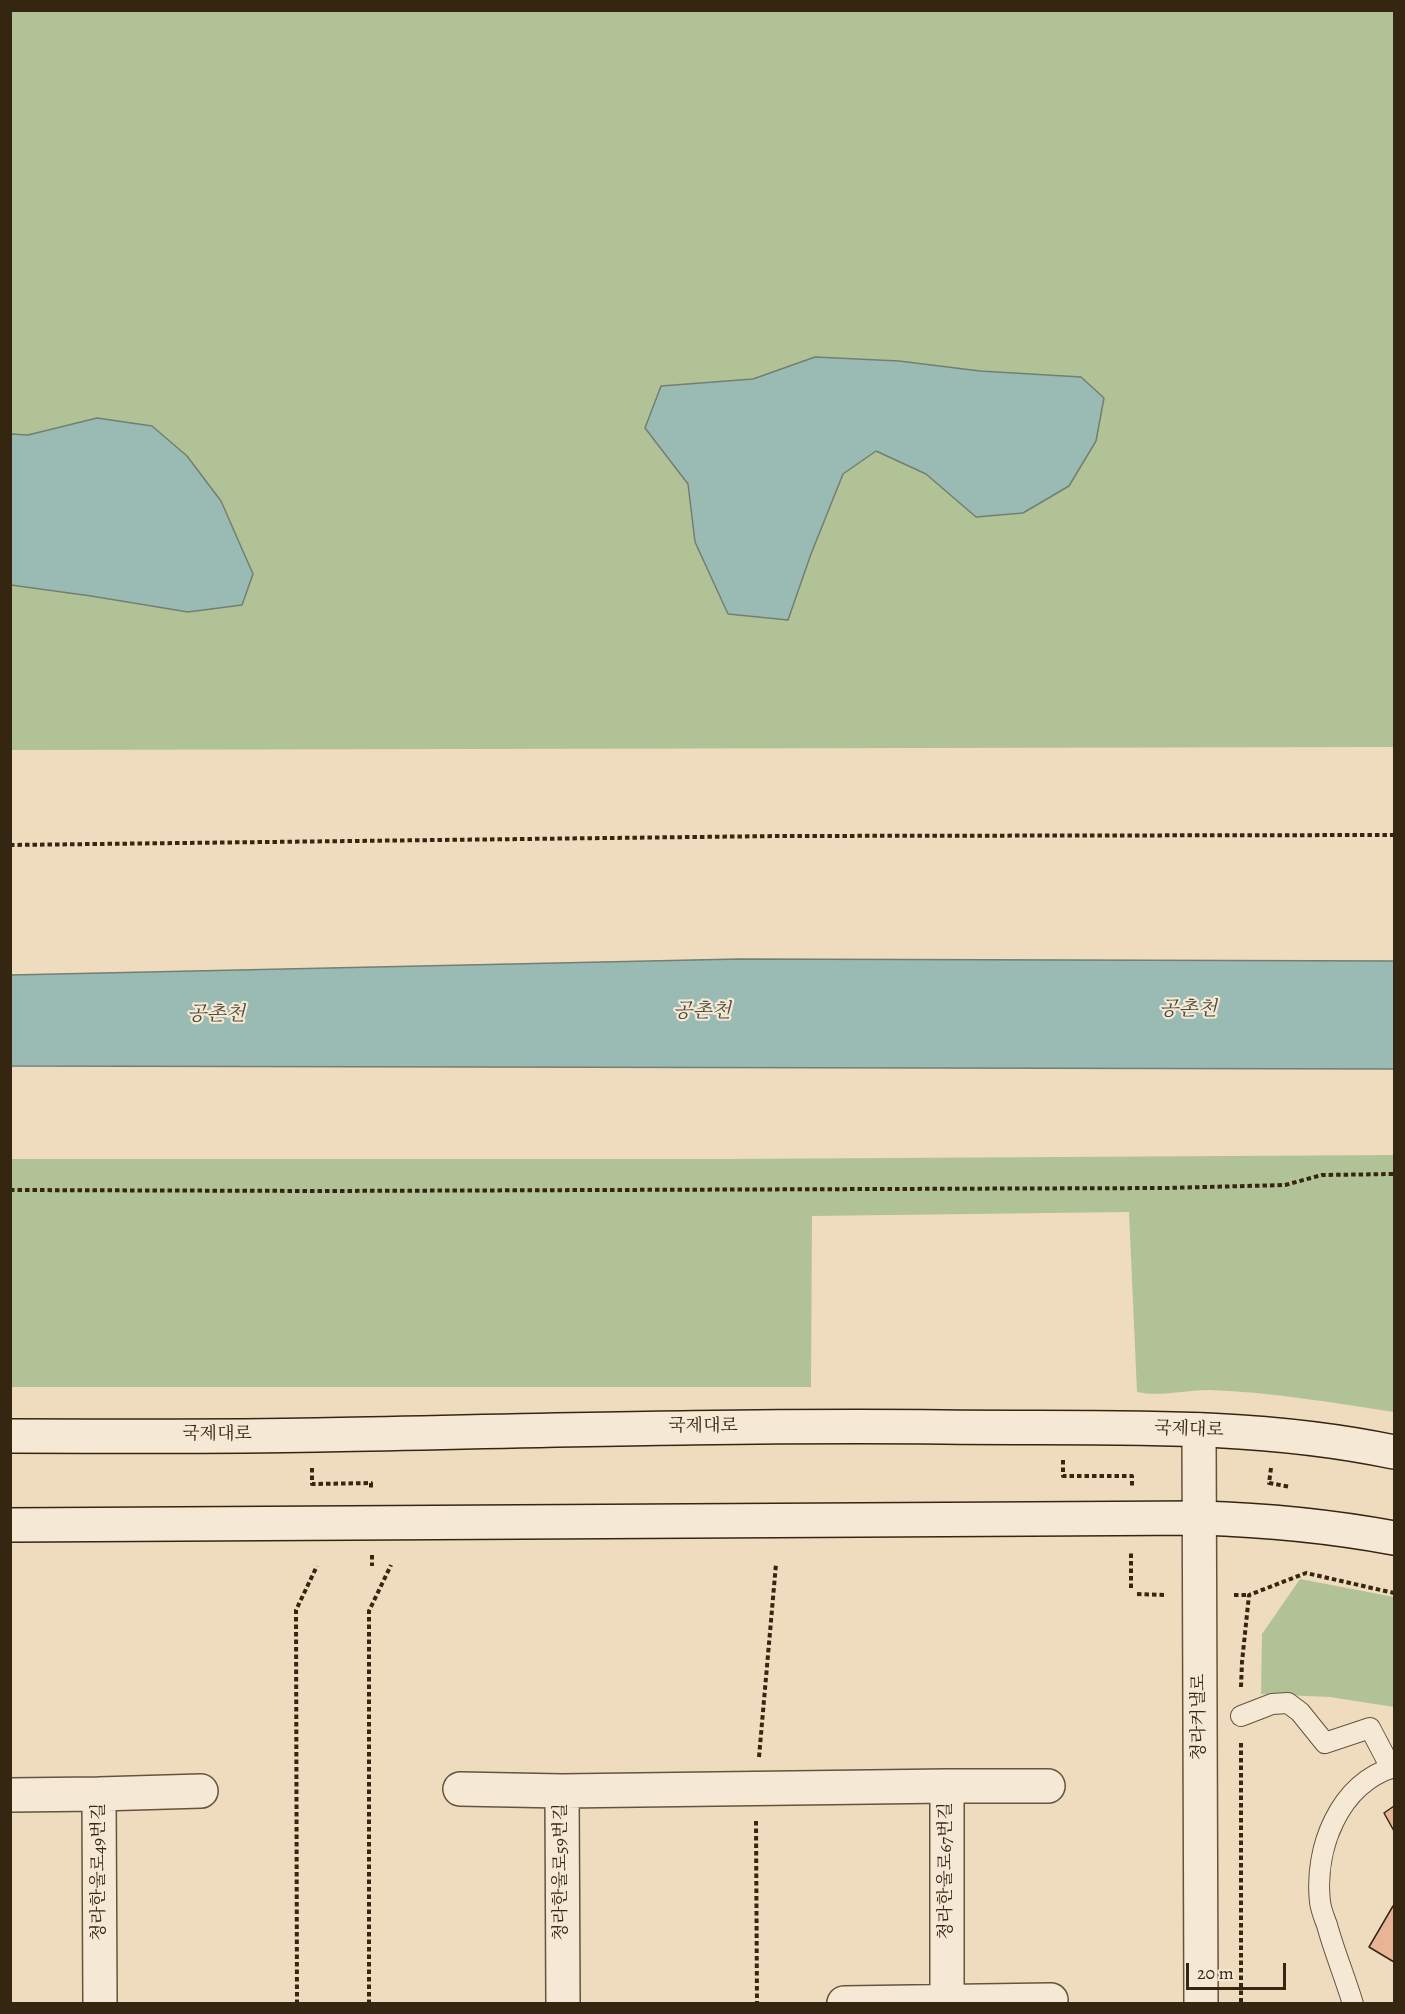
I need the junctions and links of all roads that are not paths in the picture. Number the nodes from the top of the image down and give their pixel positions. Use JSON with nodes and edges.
{"nodes":[{"id":1,"x":1198,"y":1430,"type":"junction"},
{"id":2,"x":10,"y":1436,"type":"edge"},
{"id":3,"x":1395,"y":1452,"type":"edge"},
{"id":4,"x":1200,"y":1518,"type":"junction"},
{"id":5,"x":10,"y":1525,"type":"edge"},
{"id":6,"x":1395,"y":1538,"type":"edge"},
{"id":7,"x":1241,"y":1716,"type":"road end"},
{"id":8,"x":1393,"y":1768,"type":"edge"},
{"id":9,"x":946,"y":1786,"type":"junction"},
{"id":10,"x":1048,"y":1786,"type":"dead end"},
{"id":11,"x":756,"y":1788,"type":"joint"},
{"id":12,"x":460,"y":1790,"type":"dead end"},
{"id":13,"x":201,"y":1791,"type":"dead end"},
{"id":14,"x":562,"y":1791,"type":"junction"},
{"id":15,"x":99,"y":1794,"type":"junction"},
{"id":16,"x":10,"y":1795,"type":"edge"},
{"id":17,"x":1051,"y":2000,"type":"dead end"},
{"id":18,"x":947,"y":2002,"type":"edge"},
{"id":19,"x":844,"y":2003,"type":"edge"},
{"id":20,"x":100,"y":2004,"type":"edge"},
{"id":21,"x":563,"y":2004,"type":"edge"},
{"id":22,"x":1201,"y":2004,"type":"edge"},
{"id":23,"x":1353,"y":2004,"type":"edge"}],
"edges":[{"from":1,"to":2,"type":"main road","name":"국제대로"},
{"from":1,"to":3,"type":"main road","name":"국제대로"},
{"from":1,"to":4,"type":"main road","name":"청라커낼로"},
{"from":4,"to":5,"type":"main road"},
{"from":4,"to":6,"type":"main road"},
{"from":4,"to":22,"type":"main road","name":"청라커낼로"},
{"from":7,"to":8,"type":"lane"},
{"from":8,"to":23,"type":"lane"},
{"from":9,"to":10,"type":"main road"},
{"from":9,"to":11,"type":"main road","name":"청라한울로67번길"},
{"from":9,"to":18,"type":"main road","name":"청라한울로67번길"},
{"from":11,"to":14,"type":"main road","name":"청라한울로59번길"},
{"from":12,"to":14,"type":"main road"},
{"from":13,"to":15,"type":"main road"},
{"from":14,"to":21,"type":"main road","name":"청라한울로59번길"},
{"from":15,"to":16,"type":"main road","name":"청라한울로49번길"},
{"from":15,"to":20,"type":"main road","name":"청라한울로49번길"},
{"from":17,"to":18,"type":"main road"},
{"from":18,"to":19,"type":"main road"}]}
